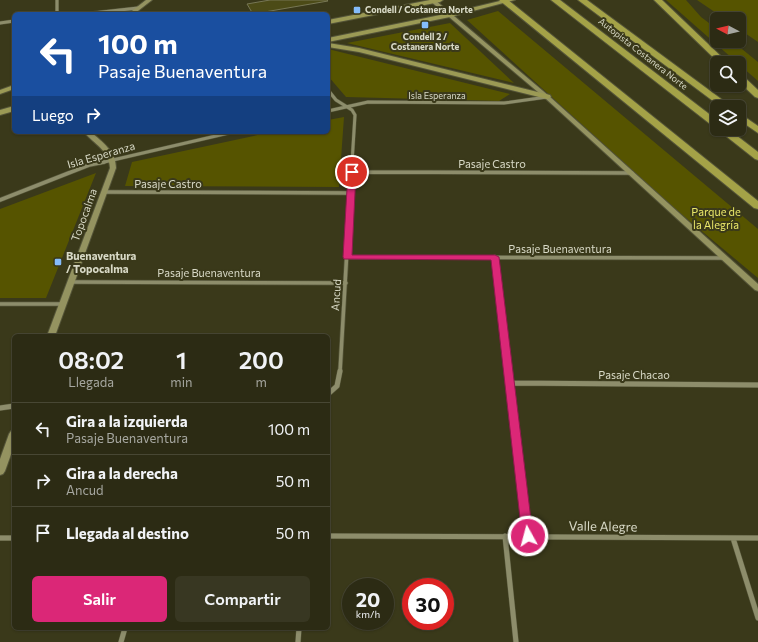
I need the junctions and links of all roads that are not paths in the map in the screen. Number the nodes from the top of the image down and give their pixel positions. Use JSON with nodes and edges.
{"nodes":[{"id":1,"x":57,"y":0,"type":"edge"},
{"id":2,"x":149,"y":0,"type":"edge"},
{"id":3,"x":435,"y":0,"type":"edge"},
{"id":4,"x":582,"y":0,"type":"edge"},
{"id":5,"x":658,"y":0,"type":"edge"},
{"id":6,"x":507,"y":1,"type":"edge"},
{"id":7,"x":557,"y":1,"type":"edge"},
{"id":8,"x":139,"y":8,"type":"junction"},
{"id":9,"x":57,"y":12,"type":"edge"},
{"id":10,"x":102,"y":12,"type":"edge"},
{"id":11,"x":134,"y":12,"type":"edge"},
{"id":12,"x":450,"y":15,"type":"junction"},
{"id":13,"x":12,"y":21,"type":"edge"},
{"id":14,"x":330,"y":22,"type":"edge"},
{"id":15,"x":0,"y":23,"type":"edge"},
{"id":16,"x":330,"y":40,"type":"edge"},
{"id":17,"x":330,"y":45,"type":"edge"},
{"id":18,"x":717,"y":56,"type":"edge"},
{"id":19,"x":746,"y":84,"type":"edge"},
{"id":20,"x":12,"y":88,"type":"edge"},
{"id":21,"x":0,"y":92,"type":"edge"},
{"id":22,"x":330,"y":92,"type":"edge"},
{"id":23,"x":758,"y":95,"type":"edge"},
{"id":24,"x":547,"y":97,"type":"junction"},
{"id":25,"x":718,"y":100,"type":"edge"},
{"id":26,"x":347,"y":106,"type":"junction"},
{"id":27,"x":12,"y":109,"type":"edge"},
{"id":28,"x":330,"y":110,"type":"edge"},
{"id":29,"x":0,"y":113,"type":"edge"},
{"id":30,"x":710,"y":120,"type":"edge"},
{"id":31,"x":746,"y":121,"type":"edge"},
{"id":32,"x":758,"y":130,"type":"edge"},
{"id":33,"x":89,"y":134,"type":"edge"},
{"id":34,"x":224,"y":134,"type":"edge"},
{"id":35,"x":731,"y":136,"type":"edge"},
{"id":36,"x":758,"y":157,"type":"edge"},
{"id":37,"x":113,"y":159,"type":"junction"},
{"id":38,"x":352,"y":172,"type":"junction"},
{"id":39,"x":632,"y":173,"type":"junction"},
{"id":40,"x":105,"y":192,"type":"junction"},
{"id":41,"x":351,"y":193,"type":"junction"},
{"id":42,"x":0,"y":200,"type":"edge"},
{"id":43,"x":758,"y":206,"type":"edge"},
{"id":44,"x":347,"y":257,"type":"junction"},
{"id":45,"x":495,"y":257,"type":"junction"},
{"id":46,"x":725,"y":258,"type":"junction"},
{"id":47,"x":72,"y":282,"type":"junction"},
{"id":48,"x":346,"y":283,"type":"junction"},
{"id":49,"x":758,"y":288,"type":"edge"},
{"id":50,"x":0,"y":304,"type":"edge"},
{"id":51,"x":64,"y":304,"type":"junction"},
{"id":52,"x":52,"y":334,"type":"edge"},
{"id":53,"x":510,"y":383,"type":"junction"},
{"id":54,"x":758,"y":385,"type":"edge"},
{"id":55,"x":330,"y":393,"type":"edge"},
{"id":56,"x":12,"y":406,"type":"edge"},
{"id":57,"x":0,"y":408,"type":"edge"},
{"id":58,"x":12,"y":439,"type":"edge"},
{"id":59,"x":0,"y":471,"type":"edge"},
{"id":60,"x":330,"y":536,"type":"edge"},
{"id":61,"x":505,"y":536,"type":"junction"},
{"id":62,"x":528,"y":536,"type":"junction"},
{"id":63,"x":0,"y":538,"type":"edge"},
{"id":64,"x":12,"y":538,"type":"edge"},
{"id":65,"x":733,"y":538,"type":"junction"},
{"id":66,"x":758,"y":538,"type":"edge"},
{"id":67,"x":758,"y":618,"type":"edge"},
{"id":68,"x":125,"y":630,"type":"edge"},
{"id":69,"x":299,"y":630,"type":"edge"},
{"id":70,"x":122,"y":642,"type":"edge"},
{"id":71,"x":298,"y":642,"type":"edge"},
{"id":72,"x":516,"y":642,"type":"edge"}],
"edges":[{"from":1,"to":9,"type":"street"},
{"from":2,"to":8,"type":"street"},
{"from":3,"to":12,"type":"street"},
{"from":3,"to":14,"type":"main road"},
{"from":4,"to":25,"type":"highway","name":"Autopista Costanera Norte"},
{"from":5,"to":18,"type":"highway"},
{"from":6,"to":12,"type":"main road"},
{"from":6,"to":43,"type":"highway"},
{"from":7,"to":30,"type":"highway","name":"Autopista Costanera Norte"},
{"from":8,"to":10,"type":"street"},
{"from":8,"to":11,"type":"street"},
{"from":12,"to":16,"type":"main road"},
{"from":12,"to":24,"type":"street"},
{"from":13,"to":15,"type":"street"},
{"from":17,"to":24,"type":"main road"},
{"from":19,"to":23,"type":"highway"},
{"from":20,"to":21,"type":"main road"},
{"from":22,"to":26,"type":"street","name":"Ancud"},
{"from":24,"to":26,"type":"street","name":"Isla Esperanza"},
{"from":24,"to":39,"type":"street"},
{"from":26,"to":28,"type":"street","name":"Isla Esperanza"},
{"from":26,"to":38,"type":"street","name":"Ancud"},
{"from":27,"to":29,"type":"main road"},
{"from":31,"to":32,"type":"highway"},
{"from":33,"to":37,"type":"street"},
{"from":34,"to":37,"type":"street","name":"Isla Esperanza"},
{"from":35,"to":36,"type":"highway"},
{"from":37,"to":40,"type":"street","name":"Topocalma"},
{"from":37,"to":42,"type":"street","name":"Isla Esperanza"},
{"from":38,"to":39,"type":"street","name":"Pasaje Castro"},
{"from":38,"to":41,"type":"street","name":"Ancud"},
{"from":39,"to":46,"type":"street"},
{"from":40,"to":41,"type":"street","name":"Pasaje Castro"},
{"from":40,"to":47,"type":"street","name":"Topocalma"},
{"from":41,"to":44,"type":"street","name":"Ancud"},
{"from":44,"to":45,"type":"street","name":"Pasaje Buenaventura"},
{"from":44,"to":48,"type":"street","name":"Ancud"},
{"from":45,"to":46,"type":"street","name":"Pasaje Buenaventura"},
{"from":45,"to":53,"type":"street"},
{"from":46,"to":49,"type":"street"},
{"from":47,"to":48,"type":"street","name":"Pasaje Buenaventura"},
{"from":47,"to":51,"type":"street","name":"Topocalma"},
{"from":48,"to":55,"type":"street","name":"Ancud"},
{"from":50,"to":51,"type":"street"},
{"from":51,"to":52,"type":"street","name":"Topocalma"},
{"from":53,"to":54,"type":"street","name":"Pasaje Chacao"},
{"from":53,"to":62,"type":"street"},
{"from":56,"to":57,"type":"street"},
{"from":58,"to":59,"type":"street"},
{"from":60,"to":61,"type":"street","name":"Valle Alegre"},
{"from":61,"to":62,"type":"street","name":"Valle Alegre"},
{"from":61,"to":72,"type":"street"},
{"from":62,"to":65,"type":"street","name":"Valle Alegre"},
{"from":63,"to":64,"type":"street"},
{"from":65,"to":66,"type":"street","name":"Valle Alegre"},
{"from":65,"to":67,"type":"street"},
{"from":68,"to":70,"type":"street"},
{"from":69,"to":71,"type":"street"}]}
